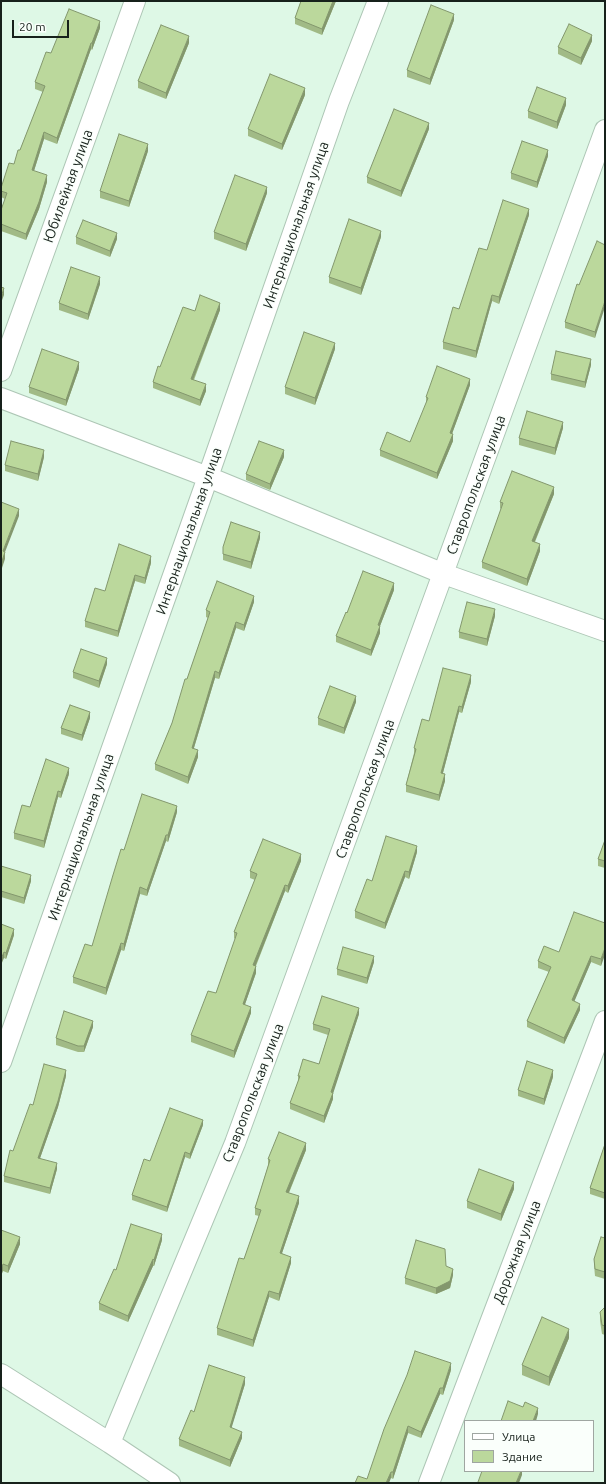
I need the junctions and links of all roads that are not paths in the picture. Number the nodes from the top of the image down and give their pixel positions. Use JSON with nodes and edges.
{"nodes":[{"id":1,"x":134,"y":1,"type":"edge"},
{"id":2,"x":378,"y":1,"type":"edge"},
{"id":3,"x":605,"y":130,"type":"edge"},
{"id":4,"x":1,"y":371,"type":"edge"},
{"id":5,"x":1,"y":398,"type":"edge"},
{"id":6,"x":208,"y":476,"type":"junction"},
{"id":7,"x":444,"y":574,"type":"junction"},
{"id":8,"x":605,"y":631,"type":"edge"},
{"id":9,"x":605,"y":1020,"type":"edge"},
{"id":10,"x":1,"y":1062,"type":"edge"},
{"id":11,"x":1,"y":1374,"type":"edge"},
{"id":12,"x":110,"y":1442,"type":"junction"},
{"id":13,"x":170,"y":1483,"type":"edge"},
{"id":14,"x":429,"y":1483,"type":"edge"}],
"edges":[{"from":1,"to":4,"type":"street","name":"Юбилейная улица"},
{"from":2,"to":6,"type":"street","name":"Интернациональная улица"},
{"from":3,"to":7,"type":"street","name":"Ставропольская улица"},
{"from":5,"to":6,"type":"street"},
{"from":6,"to":7,"type":"street"},
{"from":6,"to":10,"type":"street","name":"Интернациональная улица"},
{"from":7,"to":8,"type":"street"},
{"from":7,"to":12,"type":"street","name":"Ставропольская улица"},
{"from":9,"to":14,"type":"street","name":"Дорожная улица"},
{"from":11,"to":12,"type":"street"},
{"from":12,"to":13,"type":"street"}]}
